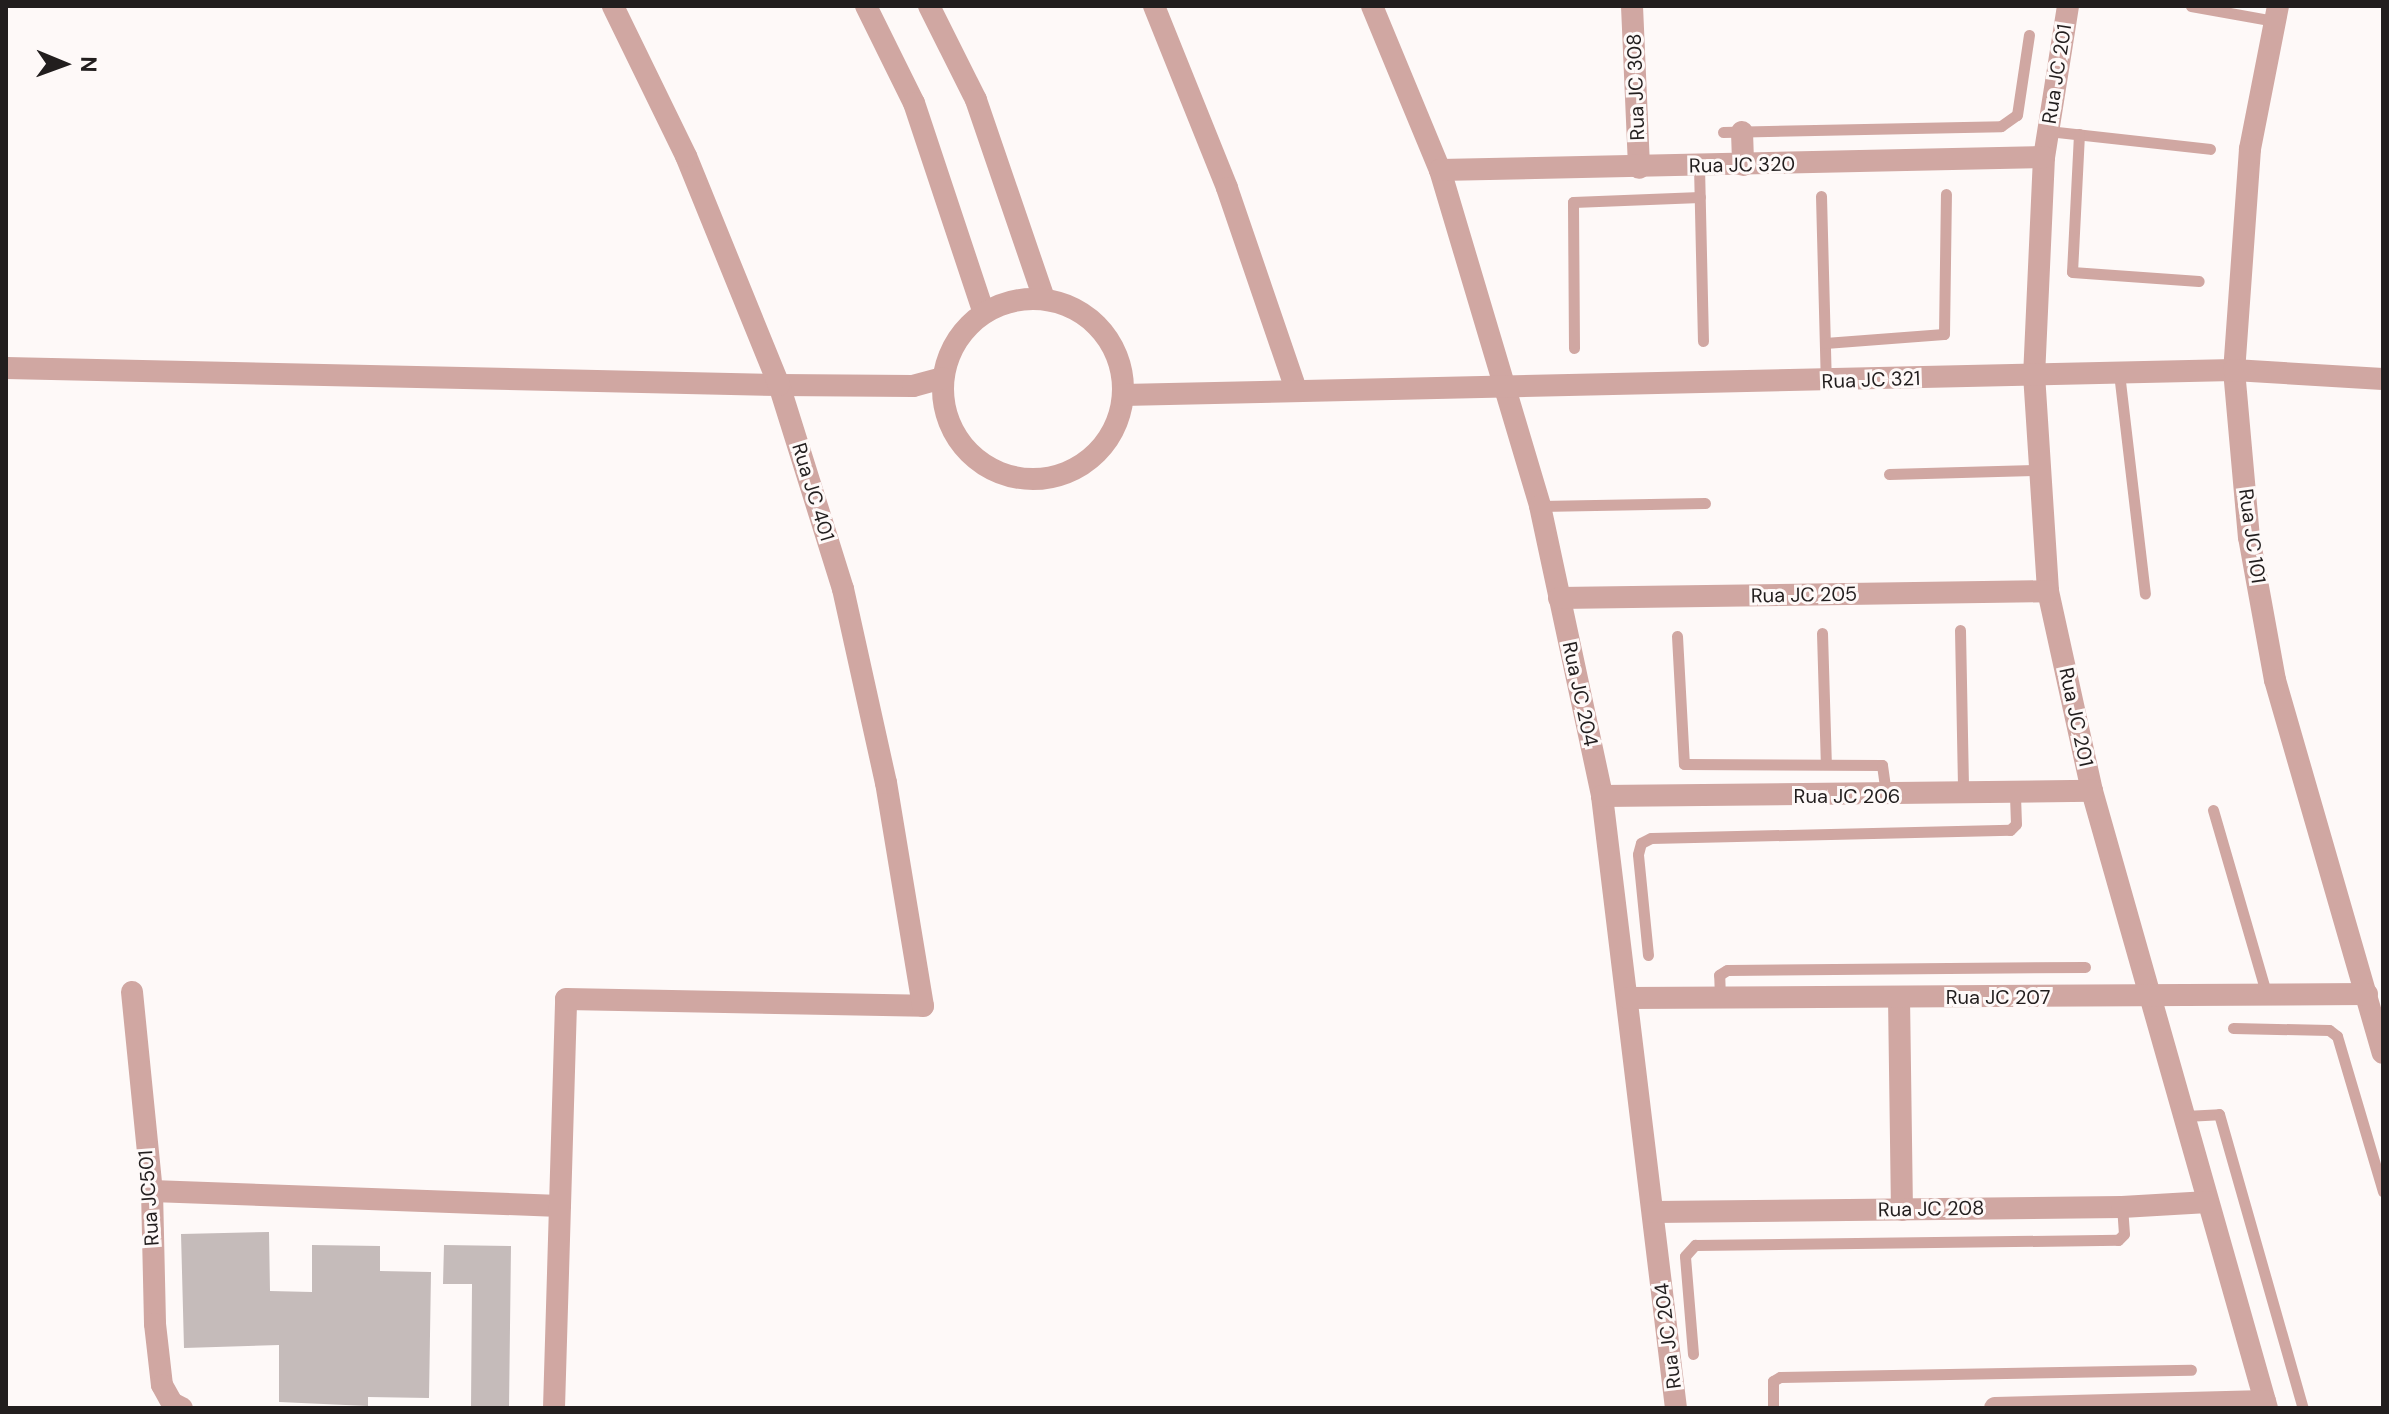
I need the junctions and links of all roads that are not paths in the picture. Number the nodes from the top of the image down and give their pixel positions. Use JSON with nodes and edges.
{"nodes":[{"id":1,"x":613,"y":6,"type":"edge"},
{"id":2,"x":866,"y":6,"type":"edge"},
{"id":3,"x":929,"y":6,"type":"edge"},
{"id":4,"x":1154,"y":6,"type":"edge"},
{"id":5,"x":1372,"y":6,"type":"edge"},
{"id":6,"x":1632,"y":6,"type":"edge"},
{"id":7,"x":2068,"y":6,"type":"edge"},
{"id":8,"x":2191,"y":6,"type":"edge"},
{"id":9,"x":2237,"y":10,"type":"edge"},
{"id":10,"x":2276,"y":14,"type":"edge"},
{"id":11,"x":2029,"y":35,"type":"dead end"},
{"id":12,"x":2048,"y":131,"type":"junction"},
{"id":13,"x":1733,"y":132,"type":"joint"},
{"id":14,"x":2079,"y":134,"type":"junction"},
{"id":15,"x":2210,"y":149,"type":"dead end"},
{"id":16,"x":2044,"y":157,"type":"junction"},
{"id":17,"x":1743,"y":165,"type":"junction"},
{"id":18,"x":1699,"y":166,"type":"junction"},
{"id":19,"x":1639,"y":168,"type":"junction"},
{"id":20,"x":1440,"y":170,"type":"junction"},
{"id":21,"x":1946,"y":194,"type":"dead end"},
{"id":22,"x":1821,"y":196,"type":"dead end"},
{"id":23,"x":1700,"y":197,"type":"junction"},
{"id":24,"x":2199,"y":281,"type":"dead end"},
{"id":25,"x":1044,"y":299,"type":"junction"},
{"id":26,"x":984,"y":313,"type":"junction"},
{"id":27,"x":1703,"y":341,"type":"dead end"},
{"id":28,"x":1825,"y":343,"type":"junction"},
{"id":29,"x":1574,"y":348,"type":"dead end"},
{"id":30,"x":6,"y":368,"type":"edge"},
{"id":31,"x":2234,"y":370,"type":"junction"},
{"id":32,"x":2119,"y":373,"type":"junction"},
{"id":33,"x":2034,"y":374,"type":"junction"},
{"id":34,"x":943,"y":378,"type":"junction"},
{"id":35,"x":2383,"y":379,"type":"edge"},
{"id":36,"x":1826,"y":382,"type":"junction"},
{"id":37,"x":1507,"y":383,"type":"junction"},
{"id":38,"x":779,"y":385,"type":"junction"},
{"id":39,"x":1296,"y":389,"type":"junction"},
{"id":40,"x":1123,"y":395,"type":"junction"},
{"id":41,"x":2036,"y":470,"type":"junction"},
{"id":42,"x":1889,"y":474,"type":"dead end"},
{"id":43,"x":1705,"y":503,"type":"dead end"},
{"id":44,"x":1540,"y":506,"type":"junction"},
{"id":45,"x":2048,"y":591,"type":"junction"},
{"id":46,"x":2145,"y":593,"type":"dead end"},
{"id":47,"x":1559,"y":598,"type":"junction"},
{"id":48,"x":1960,"y":630,"type":"dead end"},
{"id":49,"x":1822,"y":633,"type":"dead end"},
{"id":50,"x":1677,"y":636,"type":"dead end"},
{"id":51,"x":1826,"y":764,"type":"junction"},
{"id":52,"x":2092,"y":791,"type":"junction"},
{"id":53,"x":1602,"y":796,"type":"junction"},
{"id":54,"x":1886,"y":796,"type":"junction"},
{"id":55,"x":1963,"y":796,"type":"junction"},
{"id":56,"x":2015,"y":796,"type":"junction"},
{"id":57,"x":2213,"y":810,"type":"dead end"},
{"id":58,"x":1648,"y":955,"type":"dead end"},
{"id":59,"x":2085,"y":967,"type":"dead end"},
{"id":60,"x":132,"y":992,"type":"dead end"},
{"id":61,"x":2367,"y":994,"type":"junction"},
{"id":62,"x":2267,"y":996,"type":"junction"},
{"id":63,"x":1899,"y":997,"type":"junction"},
{"id":64,"x":1628,"y":998,"type":"junction"},
{"id":65,"x":1720,"y":998,"type":"junction"},
{"id":66,"x":2153,"y":998,"type":"junction"},
{"id":67,"x":2233,"y":1028,"type":"dead end"},
{"id":68,"x":2383,"y":1053,"type":"edge"},
{"id":69,"x":2185,"y":1116,"type":"junction"},
{"id":70,"x":152,"y":1191,"type":"junction"},
{"id":71,"x":2383,"y":1191,"type":"edge"},
{"id":72,"x":2208,"y":1202,"type":"junction"},
{"id":73,"x":560,"y":1206,"type":"junction"},
{"id":74,"x":2122,"y":1207,"type":"junction"},
{"id":75,"x":1902,"y":1210,"type":"junction"},
{"id":76,"x":1653,"y":1212,"type":"junction"},
{"id":77,"x":1693,"y":1354,"type":"dead end"},
{"id":78,"x":2191,"y":1370,"type":"dead end"},
{"id":79,"x":177,"y":1405,"type":"edge"},
{"id":80,"x":2266,"y":1405,"type":"edge"},
{"id":81,"x":554,"y":1408,"type":"edge"},
{"id":82,"x":1676,"y":1408,"type":"edge"},
{"id":83,"x":1773,"y":1408,"type":"edge"},
{"id":84,"x":1995,"y":1408,"type":"edge"},
{"id":85,"x":2303,"y":1408,"type":"edge"}],
"edges":[{"from":1,"to":38,"type":"street","name":"Rua JC 401"},
{"from":2,"to":26,"type":"street"},
{"from":3,"to":25,"type":"street"},
{"from":4,"to":39,"type":"street"},
{"from":5,"to":20,"type":"street","name":"Rua JC 204"},
{"from":6,"to":19,"type":"street","name":"Rua JC 308"},
{"from":7,"to":12,"type":"street","name":"Rua JC 201"},
{"from":8,"to":9,"type":"lane"},
{"from":9,"to":10,"type":"lane"},
{"from":10,"to":31,"type":"street","name":"Rua JC 101"},
{"from":11,"to":13,"type":"lane"},
{"from":12,"to":14,"type":"lane"},
{"from":12,"to":16,"type":"street","name":"Rua JC 201"},
{"from":13,"to":17,"type":"street"},
{"from":14,"to":15,"type":"lane"},
{"from":14,"to":24,"type":"lane"},
{"from":16,"to":17,"type":"street","name":"Rua JC 320"},
{"from":16,"to":33,"type":"street","name":"Rua JC 201"},
{"from":17,"to":18,"type":"street","name":"Rua JC 320"},
{"from":18,"to":19,"type":"street","name":"Rua JC 320"},
{"from":18,"to":23,"type":"lane"},
{"from":19,"to":20,"type":"street","name":"Rua JC 320"},
{"from":20,"to":37,"type":"street","name":"Rua JC 204"},
{"from":21,"to":28,"type":"lane"},
{"from":22,"to":28,"type":"lane"},
{"from":23,"to":27,"type":"lane"},
{"from":23,"to":29,"type":"lane"},
{"from":25,"to":26,"type":"street"},
{"from":25,"to":40,"type":"street"},
{"from":26,"to":34,"type":"street"},
{"from":28,"to":36,"type":"lane"},
{"from":30,"to":38,"type":"street"},
{"from":31,"to":32,"type":"street","name":"Rua JC 321"},
{"from":31,"to":35,"type":"street","name":"Rua JC 321"},
{"from":31,"to":61,"type":"street","name":"Rua JC 101"},
{"from":32,"to":33,"type":"street","name":"Rua JC 321"},
{"from":32,"to":46,"type":"lane"},
{"from":33,"to":36,"type":"street","name":"Rua JC 321"},
{"from":33,"to":41,"type":"street","name":"Rua JC 201"},
{"from":34,"to":38,"type":"street"},
{"from":34,"to":40,"type":"street"},
{"from":36,"to":37,"type":"street","name":"Rua JC 321"},
{"from":37,"to":39,"type":"street","name":"Rua JC 321"},
{"from":37,"to":44,"type":"street","name":"Rua JC 204"},
{"from":38,"to":73,"type":"street","name":"Rua JC 401"},
{"from":39,"to":40,"type":"street","name":"Rua JC 321"},
{"from":41,"to":42,"type":"lane"},
{"from":41,"to":45,"type":"street","name":"Rua JC 201"},
{"from":43,"to":44,"type":"lane"},
{"from":44,"to":47,"type":"street","name":"Rua JC 204"},
{"from":45,"to":47,"type":"street","name":"Rua JC 205"},
{"from":45,"to":52,"type":"street","name":"Rua JC 201"},
{"from":47,"to":53,"type":"street","name":"Rua JC 204"},
{"from":48,"to":55,"type":"lane"},
{"from":49,"to":51,"type":"lane"},
{"from":50,"to":51,"type":"lane"},
{"from":51,"to":54,"type":"lane"},
{"from":52,"to":56,"type":"street","name":"Rua JC 206"},
{"from":52,"to":66,"type":"street","name":"Rua JC 201"},
{"from":53,"to":54,"type":"street","name":"Rua JC 206"},
{"from":53,"to":64,"type":"street","name":"Rua JC 204"},
{"from":54,"to":55,"type":"street","name":"Rua JC 206"},
{"from":55,"to":56,"type":"street","name":"Rua JC 206"},
{"from":56,"to":58,"type":"lane"},
{"from":57,"to":62,"type":"lane"},
{"from":59,"to":65,"type":"lane"},
{"from":60,"to":70,"type":"street","name":"Rua JC501"},
{"from":61,"to":62,"type":"street","name":"Rua JC 207"},
{"from":61,"to":68,"type":"street","name":"Rua JC 101"},
{"from":62,"to":66,"type":"street","name":"Rua JC 207"},
{"from":63,"to":65,"type":"street","name":"Rua JC 207"},
{"from":63,"to":66,"type":"street","name":"Rua JC 207"},
{"from":63,"to":75,"type":"street"},
{"from":64,"to":65,"type":"street","name":"Rua JC 207"},
{"from":64,"to":76,"type":"street","name":"Rua JC 204"},
{"from":66,"to":69,"type":"street","name":"Rua JC 201"},
{"from":67,"to":71,"type":"lane"},
{"from":69,"to":72,"type":"street","name":"Rua JC 201"},
{"from":69,"to":85,"type":"lane"},
{"from":70,"to":73,"type":"street"},
{"from":70,"to":79,"type":"street","name":"Rua JC501"},
{"from":72,"to":74,"type":"street","name":"Rua JC 208"},
{"from":72,"to":80,"type":"street","name":"Rua JC 201"},
{"from":73,"to":81,"type":"street"},
{"from":74,"to":75,"type":"street","name":"Rua JC 208"},
{"from":74,"to":77,"type":"lane"},
{"from":75,"to":76,"type":"street","name":"Rua JC 208"},
{"from":76,"to":82,"type":"street","name":"Rua JC 204"},
{"from":78,"to":83,"type":"lane"},
{"from":80,"to":84,"type":"street"}]}
